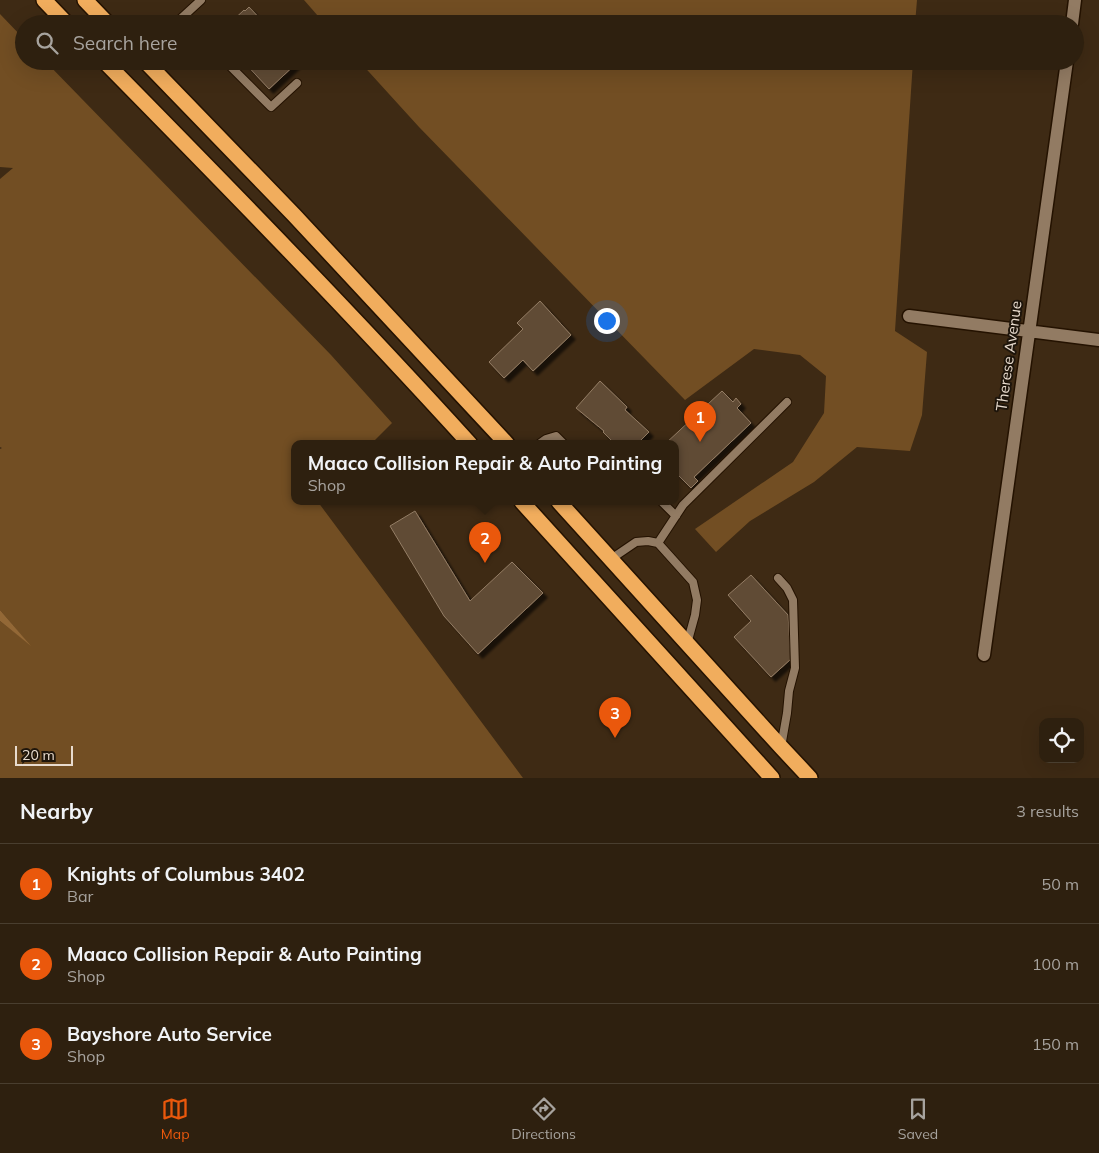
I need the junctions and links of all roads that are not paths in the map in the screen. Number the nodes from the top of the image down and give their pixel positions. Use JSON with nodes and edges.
{"nodes":[{"id":1,"x":44,"y":0,"type":"edge"},
{"id":2,"x":84,"y":0,"type":"edge"},
{"id":3,"x":201,"y":0,"type":"edge"},
{"id":4,"x":1075,"y":0,"type":"edge"},
{"id":5,"x":58,"y":15,"type":"edge"},
{"id":6,"x":99,"y":15,"type":"edge"},
{"id":7,"x":184,"y":15,"type":"edge"},
{"id":8,"x":1073,"y":15,"type":"edge"},
{"id":9,"x":113,"y":70,"type":"edge"},
{"id":10,"x":155,"y":70,"type":"edge"},
{"id":11,"x":234,"y":70,"type":"edge"},
{"id":12,"x":1066,"y":70,"type":"edge"},
{"id":13,"x":297,"y":83,"type":"dead end"},
{"id":14,"x":909,"y":316,"type":"dead end"},
{"id":15,"x":1028,"y":330,"type":"junction"},
{"id":16,"x":1099,"y":340,"type":"edge"},
{"id":17,"x":787,"y":402,"type":"dead end"},
{"id":18,"x":466,"y":440,"type":"edge"},
{"id":19,"x":503,"y":440,"type":"edge"},
{"id":20,"x":545,"y":440,"type":"edge"},
{"id":21,"x":560,"y":440,"type":"edge"},
{"id":22,"x":525,"y":505,"type":"edge"},
{"id":23,"x":562,"y":505,"type":"edge"},
{"id":24,"x":665,"y":505,"type":"edge"},
{"id":25,"x":676,"y":516,"type":"junction"},
{"id":26,"x":658,"y":544,"type":"junction"},
{"id":27,"x":611,"y":559,"type":"junction"},
{"id":28,"x":778,"y":578,"type":"dead end"},
{"id":29,"x":687,"y":644,"type":"junction"},
{"id":30,"x":984,"y":655,"type":"dead end"},
{"id":31,"x":781,"y":747,"type":"junction"},
{"id":32,"x":772,"y":778,"type":"edge"},
{"id":33,"x":810,"y":778,"type":"edge"}],
"edges":[{"from":1,"to":5,"type":"highway"},
{"from":2,"to":6,"type":"highway"},
{"from":3,"to":7,"type":"lane"},
{"from":4,"to":8,"type":"street"},
{"from":9,"to":18,"type":"highway"},
{"from":10,"to":19,"type":"highway"},
{"from":11,"to":13,"type":"lane"},
{"from":12,"to":15,"type":"street","name":"Therese Avenue"},
{"from":14,"to":15,"type":"street"},
{"from":15,"to":16,"type":"street"},
{"from":15,"to":30,"type":"street","name":"Therese Avenue"},
{"from":17,"to":25,"type":"lane"},
{"from":20,"to":21,"type":"lane"},
{"from":22,"to":32,"type":"highway"},
{"from":23,"to":27,"type":"highway"},
{"from":24,"to":25,"type":"lane"},
{"from":25,"to":26,"type":"lane"},
{"from":26,"to":27,"type":"lane"},
{"from":26,"to":29,"type":"lane"},
{"from":27,"to":29,"type":"highway"},
{"from":28,"to":31,"type":"lane"},
{"from":29,"to":31,"type":"highway"},
{"from":31,"to":33,"type":"highway"}]}
